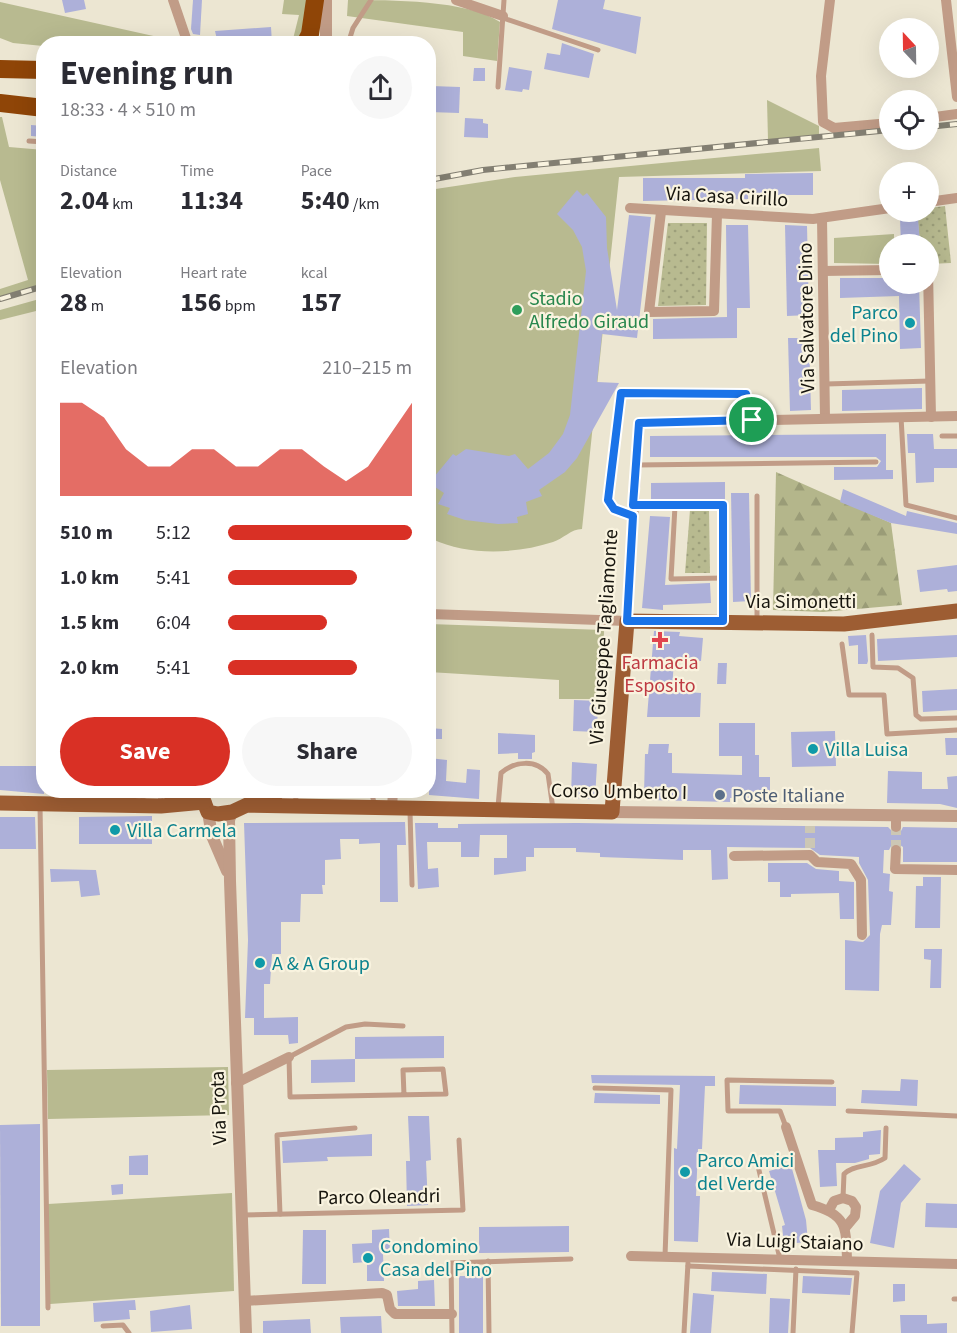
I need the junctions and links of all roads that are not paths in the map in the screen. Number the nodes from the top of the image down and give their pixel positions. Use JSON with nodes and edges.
{"nodes":[{"id":1,"x":173,"y":0,"type":"edge"},
{"id":2,"x":315,"y":0,"type":"edge"},
{"id":3,"x":326,"y":0,"type":"edge"},
{"id":4,"x":370,"y":0,"type":"edge"},
{"id":5,"x":456,"y":0,"type":"edge"},
{"id":6,"x":504,"y":0,"type":"edge"},
{"id":7,"x":830,"y":0,"type":"edge"},
{"id":8,"x":945,"y":0,"type":"edge"},
{"id":9,"x":503,"y":17,"type":"junction"},
{"id":10,"x":185,"y":36,"type":"edge"},
{"id":11,"x":309,"y":36,"type":"edge"},
{"id":12,"x":326,"y":36,"type":"edge"},
{"id":13,"x":350,"y":36,"type":"edge"},
{"id":14,"x":598,"y":50,"type":"dead end"},
{"id":15,"x":2,"y":67,"type":"edge"},
{"id":16,"x":36,"y":69,"type":"edge"},
{"id":17,"x":498,"y":87,"type":"dead end"},
{"id":18,"x":957,"y":98,"type":"edge"},
{"id":19,"x":0,"y":103,"type":"edge"},
{"id":20,"x":36,"y":107,"type":"edge"},
{"id":21,"x":957,"y":114,"type":"edge"},
{"id":22,"x":939,"y":116,"type":"edge"},
{"id":23,"x":879,"y":124,"type":"edge"},
{"id":24,"x":28,"y":141,"type":"dead end"},
{"id":25,"x":36,"y":142,"type":"edge"},
{"id":26,"x":957,"y":198,"type":"edge"},
{"id":27,"x":939,"y":200,"type":"edge"},
{"id":28,"x":630,"y":208,"type":"dead end"},
{"id":29,"x":879,"y":210,"type":"edge"},
{"id":30,"x":661,"y":212,"type":"junction"},
{"id":31,"x":717,"y":214,"type":"junction"},
{"id":32,"x":822,"y":219,"type":"junction"},
{"id":33,"x":879,"y":270,"type":"edge"},
{"id":34,"x":824,"y":271,"type":"junction"},
{"id":35,"x":928,"y":294,"type":"edge"},
{"id":36,"x":930,"y":381,"type":"junction"},
{"id":37,"x":826,"y":384,"type":"junction"},
{"id":38,"x":957,"y":416,"type":"edge"},
{"id":39,"x":901,"y":417,"type":"junction"},
{"id":40,"x":931,"y":417,"type":"junction"},
{"id":41,"x":825,"y":418,"type":"junction"},
{"id":42,"x":752,"y":420,"type":"junction"},
{"id":43,"x":942,"y":436,"type":"dead end"},
{"id":44,"x":957,"y":436,"type":"edge"},
{"id":45,"x":876,"y":462,"type":"dead end"},
{"id":46,"x":636,"y":465,"type":"junction"},
{"id":47,"x":757,"y":496,"type":"dead end"},
{"id":48,"x":675,"y":506,"type":"junction"},
{"id":49,"x":633,"y":511,"type":"junction"},
{"id":50,"x":957,"y":518,"type":"edge"},
{"id":51,"x":723,"y":578,"type":"junction"},
{"id":52,"x":957,"y":611,"type":"edge"},
{"id":53,"x":436,"y":614,"type":"edge"},
{"id":54,"x":627,"y":621,"type":"junction"},
{"id":55,"x":723,"y":621,"type":"junction"},
{"id":56,"x":757,"y":622,"type":"junction"},
{"id":57,"x":872,"y":635,"type":"dead end"},
{"id":58,"x":842,"y":644,"type":"dead end"},
{"id":59,"x":957,"y":718,"type":"edge"},
{"id":60,"x":957,"y":730,"type":"edge"},
{"id":61,"x":143,"y":798,"type":"edge"},
{"id":62,"x":160,"y":798,"type":"edge"},
{"id":63,"x":250,"y":798,"type":"edge"},
{"id":64,"x":259,"y":798,"type":"edge"},
{"id":65,"x":293,"y":798,"type":"edge"},
{"id":66,"x":373,"y":798,"type":"edge"},
{"id":67,"x":393,"y":798,"type":"edge"},
{"id":68,"x":206,"y":801,"type":"edge"},
{"id":69,"x":0,"y":802,"type":"edge"},
{"id":70,"x":40,"y":804,"type":"junction"},
{"id":71,"x":288,"y":807,"type":"junction"},
{"id":72,"x":375,"y":809,"type":"junction"},
{"id":73,"x":392,"y":809,"type":"junction"},
{"id":74,"x":410,"y":809,"type":"junction"},
{"id":75,"x":498,"y":810,"type":"junction"},
{"id":76,"x":553,"y":811,"type":"junction"},
{"id":77,"x":232,"y":812,"type":"junction"},
{"id":78,"x":612,"y":812,"type":"junction"},
{"id":79,"x":957,"y":816,"type":"edge"},
{"id":80,"x":896,"y":850,"type":"tunnel mouth"},
{"id":81,"x":734,"y":856,"type":"dead end"},
{"id":82,"x":957,"y":870,"type":"edge"},
{"id":83,"x":230,"y":881,"type":"junction"},
{"id":84,"x":412,"y":885,"type":"dead end"},
{"id":85,"x":862,"y":935,"type":"dead end"},
{"id":86,"x":403,"y":1026,"type":"dead end"},
{"id":87,"x":289,"y":1057,"type":"junction"},
{"id":88,"x":236,"y":1083,"type":"junction"},
{"id":89,"x":832,"y":1083,"type":"dead end"},
{"id":90,"x":595,"y":1088,"type":"dead end"},
{"id":91,"x":404,"y":1095,"type":"junction"},
{"id":92,"x":848,"y":1111,"type":"dead end"},
{"id":93,"x":957,"y":1116,"type":"edge"},
{"id":94,"x":786,"y":1127,"type":"joint"},
{"id":95,"x":355,"y":1128,"type":"dead end"},
{"id":96,"x":886,"y":1128,"type":"dead end"},
{"id":97,"x":459,"y":1140,"type":"dead end"},
{"id":98,"x":758,"y":1166,"type":"dead end"},
{"id":99,"x":843,"y":1197,"type":"junction"},
{"id":100,"x":829,"y":1210,"type":"junction"},
{"id":101,"x":280,"y":1214,"type":"junction"},
{"id":102,"x":242,"y":1215,"type":"junction"},
{"id":103,"x":845,"y":1228,"type":"junction"},
{"id":104,"x":632,"y":1256,"type":"dead end"},
{"id":105,"x":665,"y":1256,"type":"junction"},
{"id":106,"x":571,"y":1259,"type":"dead end"},
{"id":107,"x":780,"y":1259,"type":"junction"},
{"id":108,"x":488,"y":1261,"type":"junction"},
{"id":109,"x":688,"y":1261,"type":"junction"},
{"id":110,"x":847,"y":1261,"type":"junction"},
{"id":111,"x":957,"y":1264,"type":"edge"},
{"id":112,"x":797,"y":1265,"type":"junction"},
{"id":113,"x":245,"y":1301,"type":"junction"},
{"id":114,"x":48,"y":1308,"type":"dead end"},
{"id":115,"x":452,"y":1314,"type":"junction"},
{"id":116,"x":103,"y":1326,"type":"dead end"},
{"id":117,"x":129,"y":1333,"type":"edge"},
{"id":118,"x":246,"y":1333,"type":"edge"},
{"id":119,"x":452,"y":1333,"type":"edge"},
{"id":120,"x":489,"y":1333,"type":"edge"},
{"id":121,"x":684,"y":1333,"type":"edge"},
{"id":122,"x":793,"y":1333,"type":"edge"},
{"id":123,"x":852,"y":1333,"type":"edge"}],
"edges":[{"from":1,"to":10,"type":"street"},
{"from":2,"to":11,"type":"highway"},
{"from":3,"to":12,"type":"street"},
{"from":4,"to":13,"type":"lane"},
{"from":5,"to":9,"type":"street"},
{"from":6,"to":9,"type":"lane"},
{"from":7,"to":23,"type":"street"},
{"from":8,"to":18,"type":"street"},
{"from":9,"to":14,"type":"lane"},
{"from":9,"to":17,"type":"lane"},
{"from":15,"to":16,"type":"highway"},
{"from":19,"to":20,"type":"highway"},
{"from":21,"to":22,"type":"street"},
{"from":24,"to":25,"type":"lane"},
{"from":26,"to":27,"type":"street"},
{"from":28,"to":30,"type":"street","name":"Via Casa Cirillo"},
{"from":29,"to":32,"type":"street","name":"Via Casa Cirillo"},
{"from":30,"to":31,"type":"street","name":"Via Casa Cirillo"},
{"from":30,"to":31,"type":"street"},
{"from":31,"to":32,"type":"street","name":"Via Casa Cirillo"},
{"from":32,"to":34,"type":"street","name":"Via Salvatore Dino"},
{"from":33,"to":34,"type":"street"},
{"from":34,"to":37,"type":"street","name":"Via Salvatore Dino"},
{"from":35,"to":36,"type":"street"},
{"from":36,"to":37,"type":"lane"},
{"from":36,"to":40,"type":"street"},
{"from":37,"to":41,"type":"street","name":"Via Salvatore Dino"},
{"from":38,"to":40,"type":"street","name":"Via Giuseppe Tagliamonte"},
{"from":39,"to":40,"type":"street","name":"Via Giuseppe Tagliamonte"},
{"from":39,"to":41,"type":"street","name":"Via Giuseppe Tagliamonte"},
{"from":39,"to":50,"type":"lane"},
{"from":41,"to":42,"type":"street","name":"Via Giuseppe Tagliamonte"},
{"from":42,"to":46,"type":"street","name":"Via Giuseppe Tagliamonte"},
{"from":42,"to":49,"type":"lane"},
{"from":43,"to":44,"type":"lane"},
{"from":45,"to":46,"type":"lane"},
{"from":46,"to":49,"type":"street","name":"Via Giuseppe Tagliamonte"},
{"from":47,"to":56,"type":"lane"},
{"from":48,"to":49,"type":"lane"},
{"from":48,"to":51,"type":"lane"},
{"from":48,"to":51,"type":"lane"},
{"from":49,"to":54,"type":"street","name":"Via Giuseppe Tagliamonte"},
{"from":51,"to":55,"type":"lane"},
{"from":52,"to":56,"type":"main road","name":"Via Simonetti"},
{"from":53,"to":54,"type":"street","name":"Via Simonetti"},
{"from":54,"to":55,"type":"main road","name":"Via Simonetti"},
{"from":54,"to":78,"type":"main road","name":"Via Giuseppe Tagliamonte"},
{"from":55,"to":56,"type":"main road","name":"Via Simonetti"},
{"from":57,"to":59,"type":"lane"},
{"from":58,"to":60,"type":"lane"},
{"from":61,"to":62,"type":"main road","name":"Corso Umberto I"},
{"from":61,"to":70,"type":"main road","name":"Corso Umberto I"},
{"from":62,"to":68,"type":"main road","name":"Corso Umberto I"},
{"from":63,"to":77,"type":"main road","name":"Corso Umberto I"},
{"from":64,"to":71,"type":"main road","name":"Corso Umberto I"},
{"from":65,"to":71,"type":"lane"},
{"from":66,"to":72,"type":"lane"},
{"from":67,"to":73,"type":"street"},
{"from":68,"to":77,"type":"main road","name":"Corso Umberto I"},
{"from":68,"to":83,"type":"street"},
{"from":69,"to":70,"type":"main road","name":"Corso Umberto I"},
{"from":70,"to":114,"type":"lane"},
{"from":71,"to":72,"type":"main road","name":"Corso Umberto I"},
{"from":72,"to":73,"type":"main road","name":"Corso Umberto I"},
{"from":73,"to":74,"type":"main road","name":"Corso Umberto I"},
{"from":74,"to":75,"type":"main road","name":"Corso Umberto I"},
{"from":74,"to":84,"type":"lane"},
{"from":75,"to":76,"type":"main road","name":"Corso Umberto I"},
{"from":75,"to":76,"type":"lane"},
{"from":76,"to":78,"type":"main road","name":"Corso Umberto I"},
{"from":77,"to":83,"type":"street","name":"Via Prota"},
{"from":78,"to":79,"type":"street","name":"Corso Umberto I"},
{"from":80,"to":82,"type":"street"},
{"from":81,"to":85,"type":"street"},
{"from":83,"to":88,"type":"street","name":"Via Prota"},
{"from":86,"to":87,"type":"lane"},
{"from":87,"to":88,"type":"street"},
{"from":87,"to":91,"type":"lane"},
{"from":88,"to":102,"type":"street","name":"Via Prota"},
{"from":89,"to":94,"type":"lane"},
{"from":90,"to":105,"type":"lane"},
{"from":91,"to":91,"type":"lane"},
{"from":92,"to":93,"type":"lane"},
{"from":94,"to":100,"type":"street"},
{"from":95,"to":101,"type":"lane"},
{"from":96,"to":99,"type":"lane"},
{"from":97,"to":101,"type":"lane","name":"Parco Oleandri"},
{"from":98,"to":107,"type":"lane"},
{"from":99,"to":100,"type":"street"},
{"from":99,"to":103,"type":"street"},
{"from":100,"to":103,"type":"street"},
{"from":101,"to":102,"type":"lane","name":"Parco Oleandri"},
{"from":102,"to":113,"type":"street","name":"Via Prota"},
{"from":103,"to":110,"type":"street"},
{"from":104,"to":105,"type":"street","name":"Via Luigi Staiano"},
{"from":105,"to":109,"type":"street","name":"Via Luigi Staiano"},
{"from":106,"to":108,"type":"lane"},
{"from":107,"to":109,"type":"street","name":"Via Luigi Staiano"},
{"from":107,"to":112,"type":"street","name":"Via Luigi Staiano"},
{"from":108,"to":115,"type":"lane"},
{"from":108,"to":120,"type":"lane"},
{"from":109,"to":112,"type":"lane"},
{"from":109,"to":121,"type":"lane"},
{"from":110,"to":111,"type":"street","name":"Via Luigi Staiano"},
{"from":110,"to":112,"type":"street","name":"Via Luigi Staiano"},
{"from":112,"to":122,"type":"lane"},
{"from":112,"to":123,"type":"lane"},
{"from":113,"to":115,"type":"street"},
{"from":113,"to":118,"type":"street","name":"Via Prota"},
{"from":115,"to":119,"type":"lane"},
{"from":116,"to":117,"type":"lane"}]}
